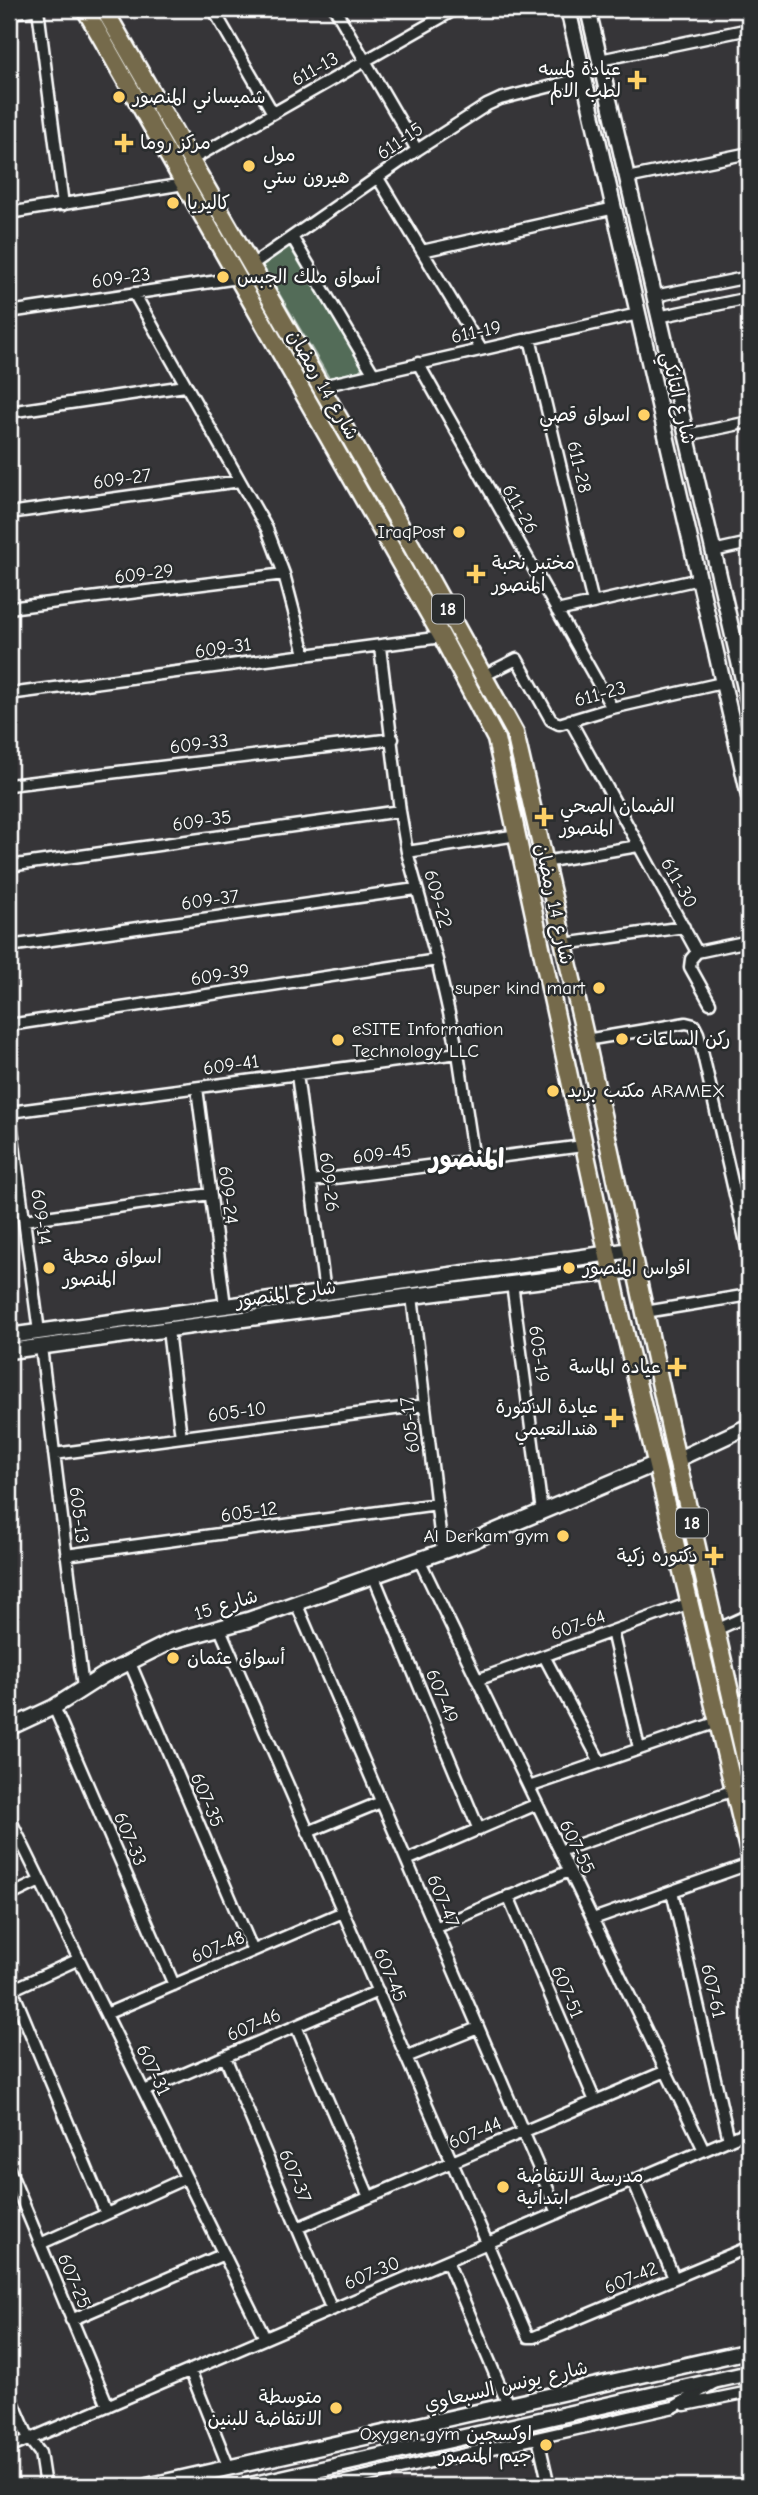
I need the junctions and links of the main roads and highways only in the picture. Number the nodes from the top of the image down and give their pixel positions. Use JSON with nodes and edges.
{"nodes":[{"id":1,"x":85,"y":9,"type":"edge"},
{"id":2,"x":104,"y":9,"type":"edge"},
{"id":3,"x":568,"y":9,"type":"edge"},
{"id":4,"x":588,"y":9,"type":"edge"},
{"id":5,"x":645,"y":261,"type":"junction"},
{"id":6,"x":627,"y":265,"type":"junction"},
{"id":7,"x":699,"y":494,"type":"junction"},
{"id":8,"x":682,"y":497,"type":"junction"},
{"id":9,"x":745,"y":668,"type":"edge"},
{"id":10,"x":749,"y":705,"type":"edge"},
{"id":11,"x":749,"y":796,"type":"edge"},
{"id":12,"x":631,"y":1250,"type":"junction"},
{"id":13,"x":607,"y":1253,"type":"junction"},
{"id":14,"x":636,"y":1270,"type":"junction"},
{"id":15,"x":612,"y":1273,"type":"junction"},
{"id":16,"x":9,"y":1336,"type":"edge"},
{"id":17,"x":9,"y":1352,"type":"edge"},
{"id":18,"x":749,"y":1426,"type":"edge"},
{"id":19,"x":678,"y":1459,"type":"junction"},
{"id":20,"x":654,"y":1463,"type":"junction"},
{"id":21,"x":742,"y":1703,"type":"edge"},
{"id":22,"x":744,"y":1726,"type":"edge"},
{"id":23,"x":9,"y":1728,"type":"edge"},
{"id":24,"x":749,"y":1775,"type":"edge"},
{"id":25,"x":749,"y":1853,"type":"edge"},
{"id":26,"x":749,"y":2351,"type":"edge"},
{"id":27,"x":749,"y":2373,"type":"edge"},
{"id":28,"x":147,"y":2486,"type":"edge"},
{"id":29,"x":246,"y":2486,"type":"edge"}],
"edges":[{"from":1,"to":13,"type":"main road","name":"شارع 14 رمضان","number":"18"},
{"from":2,"to":12,"type":"main road","name":"شارع 14 رمضان","number":"18"},
{"from":3,"to":6,"type":"main road","name":"شارع التانكي"},
{"from":4,"to":5,"type":"main road","name":"شارع التانكي"},
{"from":5,"to":6,"type":"main road"},
{"from":5,"to":7,"type":"main road","name":"شارع التانكي"},
{"from":6,"to":8,"type":"main road","name":"شارع التانكي"},
{"from":7,"to":8,"type":"main road"},
{"from":7,"to":9,"type":"main road","name":"شارع التانكي"},
{"from":8,"to":11,"type":"main road","name":"شارع التانكي"},
{"from":9,"to":10,"type":"main road","name":"شارع التانكي"},
{"from":12,"to":13,"type":"main road","name":"شارع المنصور"},
{"from":12,"to":14,"type":"main road","name":"شارع 14 رمضان","number":"18"},
{"from":13,"to":15,"type":"main road","name":"شارع 14 رمضان","number":"18"},
{"from":13,"to":16,"type":"main road","name":"شارع المنصور"},
{"from":14,"to":15,"type":"main road","name":"شارع المنصور"},
{"from":14,"to":19,"type":"main road","name":"شارع 14 رمضان","number":"18"},
{"from":15,"to":17,"type":"main road","name":"شارع المنصور"},
{"from":15,"to":20,"type":"main road","name":"شارع 14 رمضان","number":"18"},
{"from":18,"to":19,"type":"main road"},
{"from":19,"to":21,"type":"main road","name":"شارع 14 رمضان","number":"18"},
{"from":20,"to":23,"type":"main road","name":"شارع 15"},
{"from":20,"to":25,"type":"main road","name":"شارع 14 رمضان","number":"18"},
{"from":21,"to":22,"type":"main road","name":"شارع 14 رمضان","number":"18"},
{"from":22,"to":24,"type":"main road","name":"شارع 14 رمضان","number":"18"},
{"from":26,"to":28,"type":"main road","name":"شارع يونس السبعاوي"},
{"from":27,"to":29,"type":"main road","name":"شارع يونس السبعاوي"}]}
